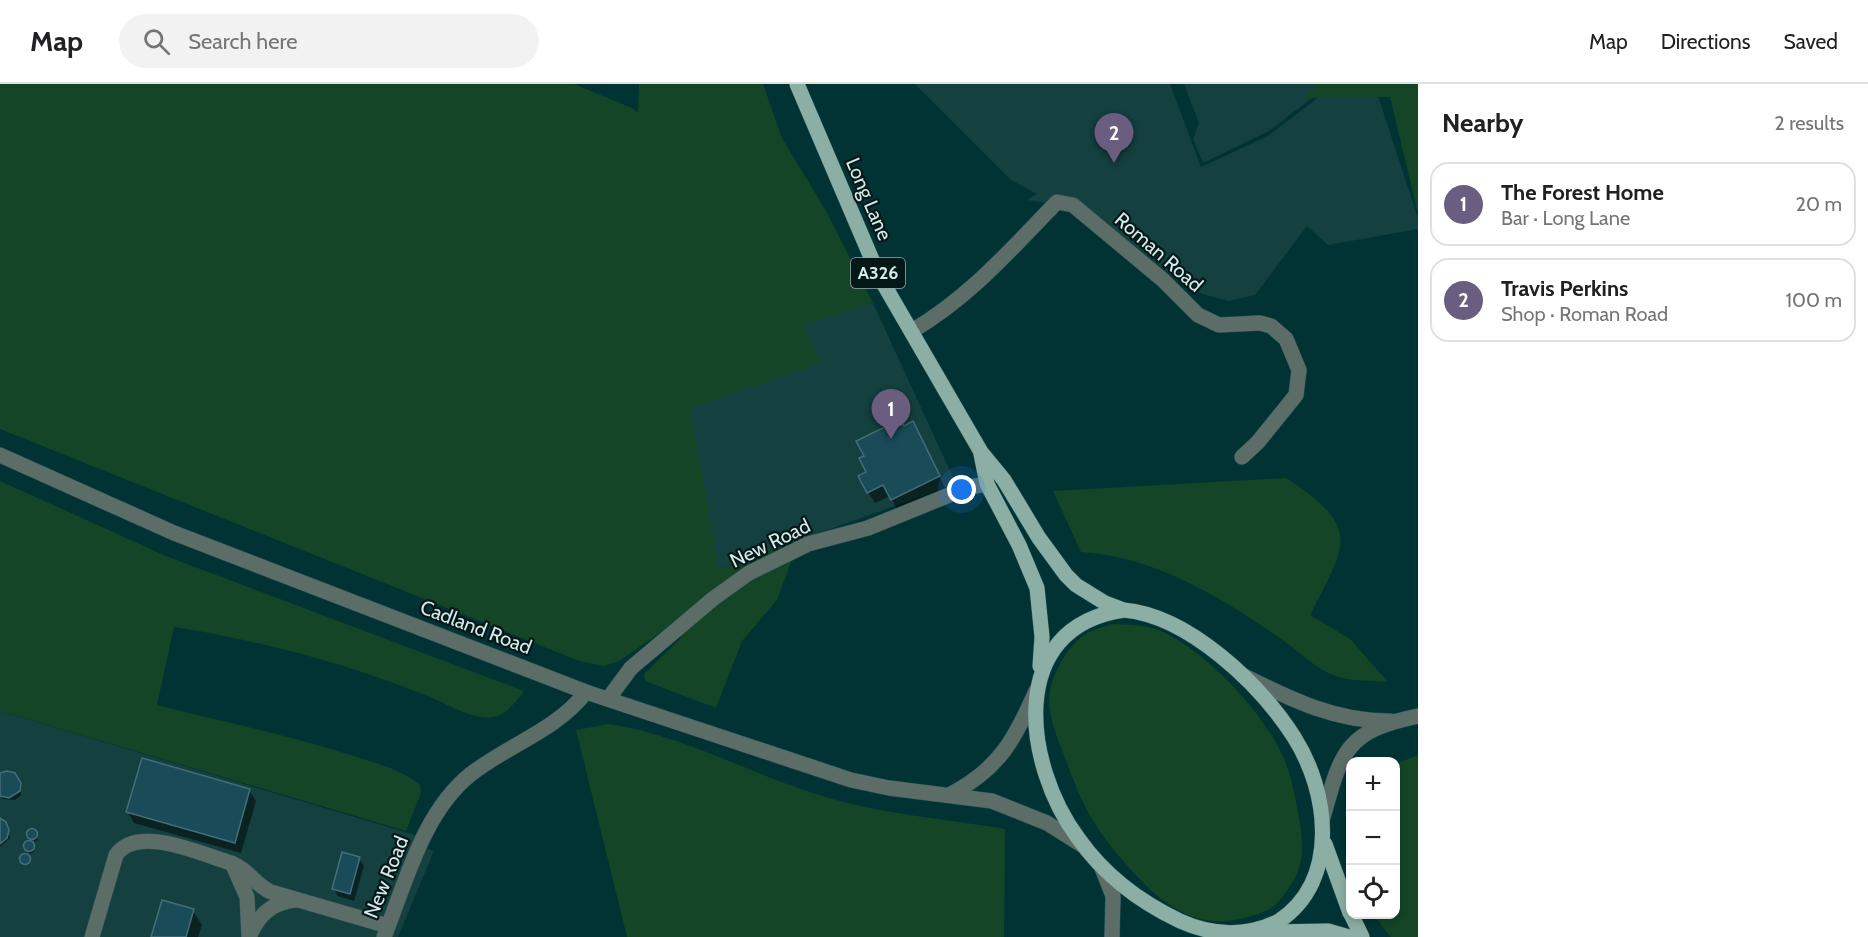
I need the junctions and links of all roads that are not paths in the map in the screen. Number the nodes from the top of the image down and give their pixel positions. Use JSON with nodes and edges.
{"nodes":[{"id":1,"x":797,"y":84,"type":"edge"},
{"id":2,"x":912,"y":331,"type":"junction"},
{"id":3,"x":981,"y":452,"type":"junction"},
{"id":4,"x":0,"y":455,"type":"edge"},
{"id":5,"x":1242,"y":457,"type":"dead end"},
{"id":6,"x":987,"y":484,"type":"junction"},
{"id":7,"x":1124,"y":610,"type":"junction"},
{"id":8,"x":1240,"y":674,"type":"junction"},
{"id":9,"x":1038,"y":682,"type":"junction"},
{"id":10,"x":586,"y":692,"type":"junction"},
{"id":11,"x":608,"y":699,"type":"junction"},
{"id":12,"x":1418,"y":716,"type":"edge"},
{"id":13,"x":1391,"y":721,"type":"junction"},
{"id":14,"x":951,"y":794,"type":"junction"},
{"id":15,"x":1322,"y":831,"type":"junction"},
{"id":16,"x":1084,"y":847,"type":"junction"},
{"id":17,"x":231,"y":862,"type":"junction"},
{"id":18,"x":1102,"y":868,"type":"junction"},
{"id":19,"x":299,"y":900,"type":"junction"},
{"id":20,"x":1346,"y":900,"type":"edge"},
{"id":21,"x":1353,"y":919,"type":"edge"},
{"id":22,"x":386,"y":932,"type":"edge"},
{"id":23,"x":1260,"y":932,"type":"junction"},
{"id":24,"x":1224,"y":936,"type":"edge"},
{"id":25,"x":92,"y":937,"type":"edge"},
{"id":26,"x":249,"y":937,"type":"edge"},
{"id":27,"x":1112,"y":937,"type":"edge"},
{"id":28,"x":1349,"y":937,"type":"edge"},
{"id":29,"x":1362,"y":937,"type":"edge"}],
"edges":[{"from":1,"to":2,"type":"main road","name":"Long Lane","number":"A326"},
{"from":2,"to":3,"type":"main road","name":"Long Lane","number":"A326"},
{"from":2,"to":5,"type":"street","name":"Roman Road"},
{"from":3,"to":6,"type":"main road","name":"Long Lane","number":"A326"},
{"from":3,"to":7,"type":"main road","name":"Long Lane","number":"A326"},
{"from":4,"to":10,"type":"street","name":"Cadland Road"},
{"from":6,"to":9,"type":"main road","name":"Long Lane","number":"A326"},
{"from":6,"to":11,"type":"street","name":"New Road"},
{"from":7,"to":8,"type":"main road"},
{"from":7,"to":9,"type":"main road"},
{"from":8,"to":13,"type":"street"},
{"from":8,"to":15,"type":"main road"},
{"from":9,"to":14,"type":"street"},
{"from":9,"to":16,"type":"main road","name":"Long Lane"},
{"from":10,"to":11,"type":"street","name":"Cadland Road"},
{"from":10,"to":22,"type":"street","name":"New Road"},
{"from":11,"to":14,"type":"street","name":"Cadland Road"},
{"from":12,"to":13,"type":"street"},
{"from":13,"to":15,"type":"street"},
{"from":14,"to":16,"type":"street","name":"Cadland Road"},
{"from":15,"to":20,"type":"main road"},
{"from":15,"to":23,"type":"main road"},
{"from":16,"to":18,"type":"main road","name":"Long Lane"},
{"from":17,"to":19,"type":"street"},
{"from":17,"to":25,"type":"street"},
{"from":17,"to":26,"type":"street"},
{"from":18,"to":24,"type":"main road","name":"Long Lane"},
{"from":18,"to":27,"type":"street"},
{"from":19,"to":22,"type":"street"},
{"from":19,"to":26,"type":"street"},
{"from":21,"to":29,"type":"main road"},
{"from":23,"to":24,"type":"main road","name":"Long Lane"},
{"from":23,"to":28,"type":"main road","name":"Long Lane"}]}
